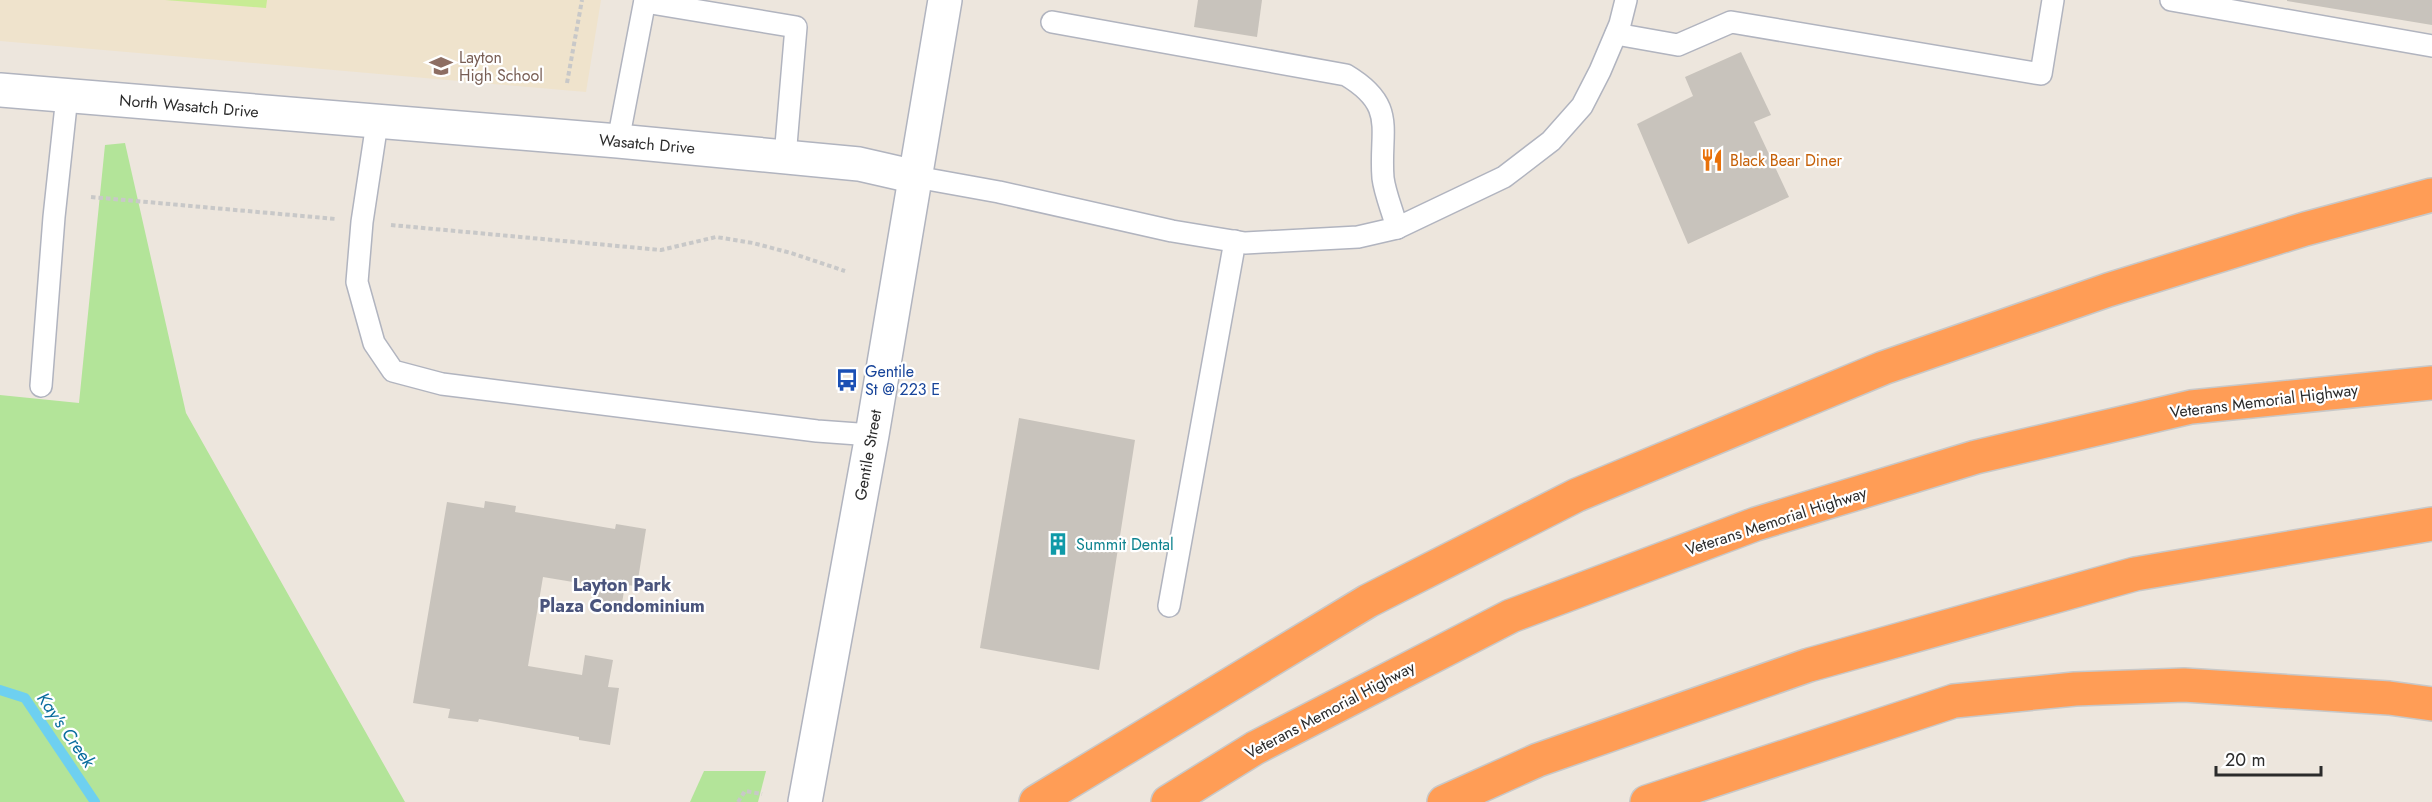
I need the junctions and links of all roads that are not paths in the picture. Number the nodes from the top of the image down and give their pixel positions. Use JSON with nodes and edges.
{"nodes":[{"id":1,"x":945,"y":0,"type":"edge"},
{"id":2,"x":1626,"y":0,"type":"edge"},
{"id":3,"x":2053,"y":0,"type":"edge"},
{"id":4,"x":2171,"y":0,"type":"edge"},
{"id":5,"x":645,"y":1,"type":"edge"},
{"id":6,"x":1052,"y":22,"type":"dead end"},
{"id":7,"x":1616,"y":34,"type":"junction"},
{"id":8,"x":2432,"y":45,"type":"edge"},
{"id":9,"x":0,"y":90,"type":"edge"},
{"id":10,"x":67,"y":96,"type":"junction"},
{"id":11,"x":377,"y":123,"type":"junction"},
{"id":12,"x":618,"y":141,"type":"junction"},
{"id":13,"x":785,"y":157,"type":"junction"},
{"id":14,"x":916,"y":177,"type":"junction"},
{"id":15,"x":2432,"y":195,"type":"edge"},
{"id":16,"x":1397,"y":228,"type":"junction"},
{"id":17,"x":1235,"y":241,"type":"junction"},
{"id":18,"x":2432,"y":383,"type":"edge"},
{"id":19,"x":41,"y":386,"type":"dead end"},
{"id":20,"x":872,"y":435,"type":"junction"},
{"id":21,"x":2432,"y":524,"type":"edge"},
{"id":22,"x":1169,"y":606,"type":"dead end"},
{"id":23,"x":2432,"y":704,"type":"edge"},
{"id":24,"x":805,"y":802,"type":"edge"},
{"id":25,"x":1036,"y":802,"type":"edge"},
{"id":26,"x":1168,"y":802,"type":"edge"},
{"id":27,"x":1444,"y":802,"type":"edge"},
{"id":28,"x":1647,"y":802,"type":"edge"}],
"edges":[{"from":1,"to":14,"type":"street","name":"Gentile Street"},
{"from":2,"to":7,"type":"lane"},
{"from":3,"to":7,"type":"lane"},
{"from":4,"to":8,"type":"lane"},
{"from":5,"to":12,"type":"lane"},
{"from":5,"to":13,"type":"lane"},
{"from":6,"to":16,"type":"lane"},
{"from":7,"to":16,"type":"lane"},
{"from":9,"to":10,"type":"street","name":"North Wasatch Drive"},
{"from":10,"to":11,"type":"street","name":"North Wasatch Drive"},
{"from":10,"to":19,"type":"lane"},
{"from":11,"to":12,"type":"street","name":"Wasatch Drive"},
{"from":11,"to":20,"type":"lane"},
{"from":12,"to":13,"type":"street","name":"Wasatch Drive"},
{"from":13,"to":14,"type":"street","name":"Wasatch Drive"},
{"from":14,"to":17,"type":"lane"},
{"from":14,"to":20,"type":"street","name":"Gentile Street"},
{"from":15,"to":25,"type":"highway"},
{"from":16,"to":17,"type":"lane"},
{"from":17,"to":22,"type":"lane"},
{"from":18,"to":26,"type":"highway","name":"Veterans Memorial Highway"},
{"from":20,"to":24,"type":"street","name":"Gentile Street"},
{"from":21,"to":27,"type":"highway"},
{"from":23,"to":28,"type":"highway"}]}
